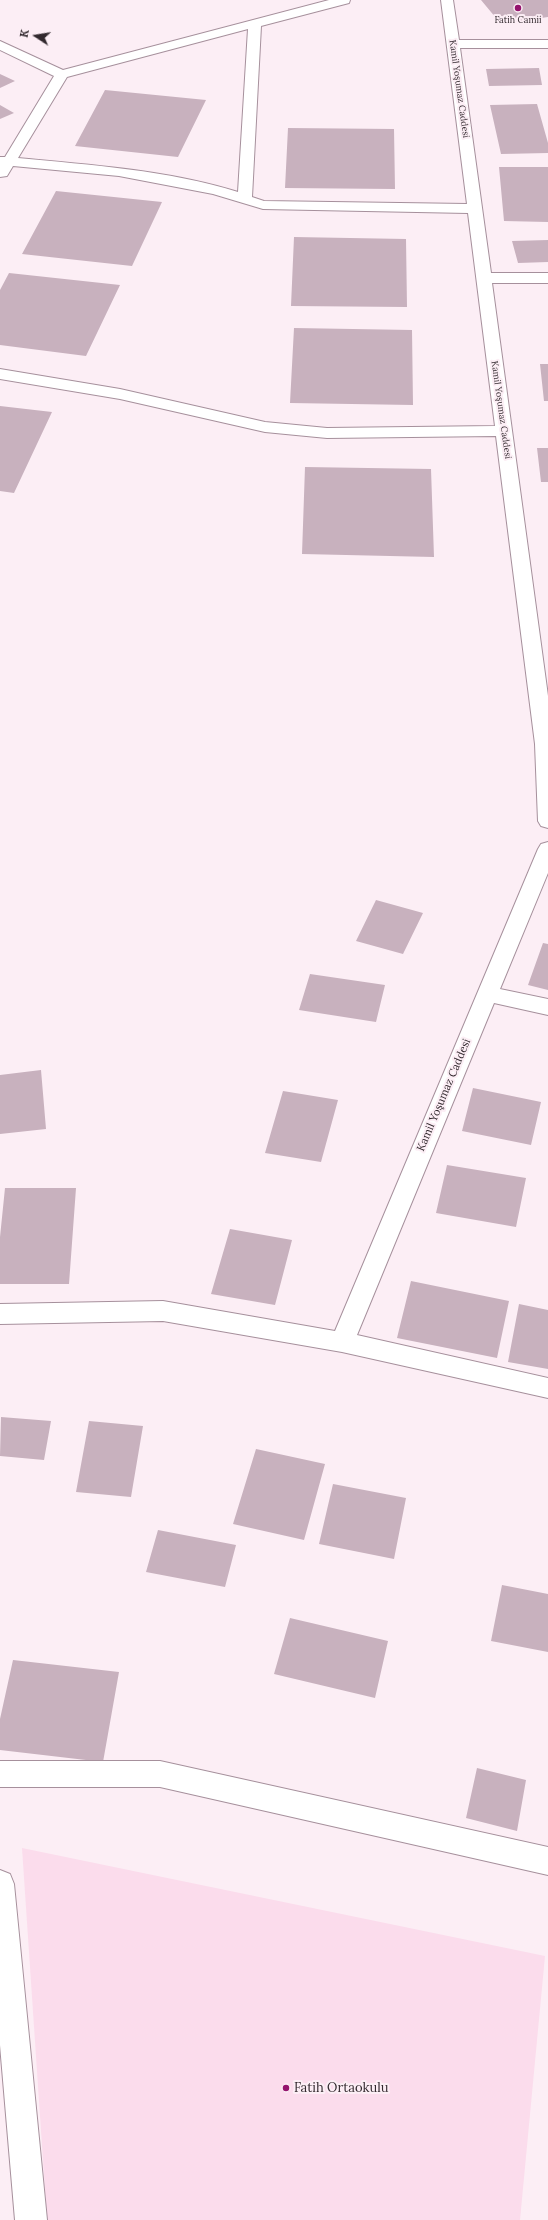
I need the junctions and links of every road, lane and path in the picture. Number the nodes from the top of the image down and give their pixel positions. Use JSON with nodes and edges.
{"nodes":[{"id":1,"x":344,"y":0,"type":"edge"},
{"id":2,"x":447,"y":0,"type":"edge"},
{"id":3,"x":254,"y":23,"type":"junction"},
{"id":4,"x":453,"y":44,"type":"junction"},
{"id":5,"x":548,"y":44,"type":"edge"},
{"id":6,"x":0,"y":45,"type":"edge"},
{"id":7,"x":62,"y":74,"type":"junction"},
{"id":8,"x":4,"y":161,"type":"edge"},
{"id":9,"x":0,"y":176,"type":"edge"},
{"id":10,"x":245,"y":200,"type":"junction"},
{"id":11,"x":475,"y":209,"type":"junction"},
{"id":12,"x":484,"y":278,"type":"junction"},
{"id":13,"x":548,"y":278,"type":"edge"},
{"id":14,"x":0,"y":374,"type":"edge"},
{"id":15,"x":504,"y":431,"type":"junction"},
{"id":16,"x":548,"y":821,"type":"edge"},
{"id":17,"x":548,"y":849,"type":"edge"},
{"id":18,"x":486,"y":994,"type":"junction"},
{"id":19,"x":548,"y":1007,"type":"edge"},
{"id":20,"x":0,"y":1314,"type":"edge"},
{"id":21,"x":342,"y":1342,"type":"junction"},
{"id":22,"x":548,"y":1388,"type":"edge"},
{"id":23,"x":0,"y":1774,"type":"edge"},
{"id":24,"x":548,"y":1861,"type":"edge"},
{"id":25,"x":0,"y":1884,"type":"edge"},
{"id":26,"x":31,"y":2220,"type":"edge"}],
"edges":[{"from":1,"to":3,"type":"street"},
{"from":2,"to":4,"type":"street","name":"Kamil Yoşumaz Caddesi"},
{"from":3,"to":7,"type":"street"},
{"from":3,"to":10,"type":"street"},
{"from":4,"to":5,"type":"street"},
{"from":4,"to":11,"type":"street","name":"Kamil Yoşumaz Caddesi"},
{"from":6,"to":7,"type":"street"},
{"from":7,"to":8,"type":"street"},
{"from":8,"to":9,"type":"street"},
{"from":8,"to":10,"type":"street"},
{"from":10,"to":11,"type":"street"},
{"from":11,"to":12,"type":"street","name":"Kamil Yoşumaz Caddesi"},
{"from":12,"to":13,"type":"street"},
{"from":12,"to":15,"type":"street","name":"Kamil Yoşumaz Caddesi"},
{"from":14,"to":15,"type":"street"},
{"from":15,"to":16,"type":"street","name":"Kamil Yoşumaz Caddesi"},
{"from":17,"to":18,"type":"street","name":"Kamil Yoşumaz Caddesi"},
{"from":18,"to":19,"type":"street"},
{"from":18,"to":21,"type":"street","name":"Kamil Yoşumaz Caddesi"},
{"from":20,"to":21,"type":"street"},
{"from":21,"to":22,"type":"street"},
{"from":23,"to":24,"type":"street"},
{"from":25,"to":26,"type":"street"}]}
